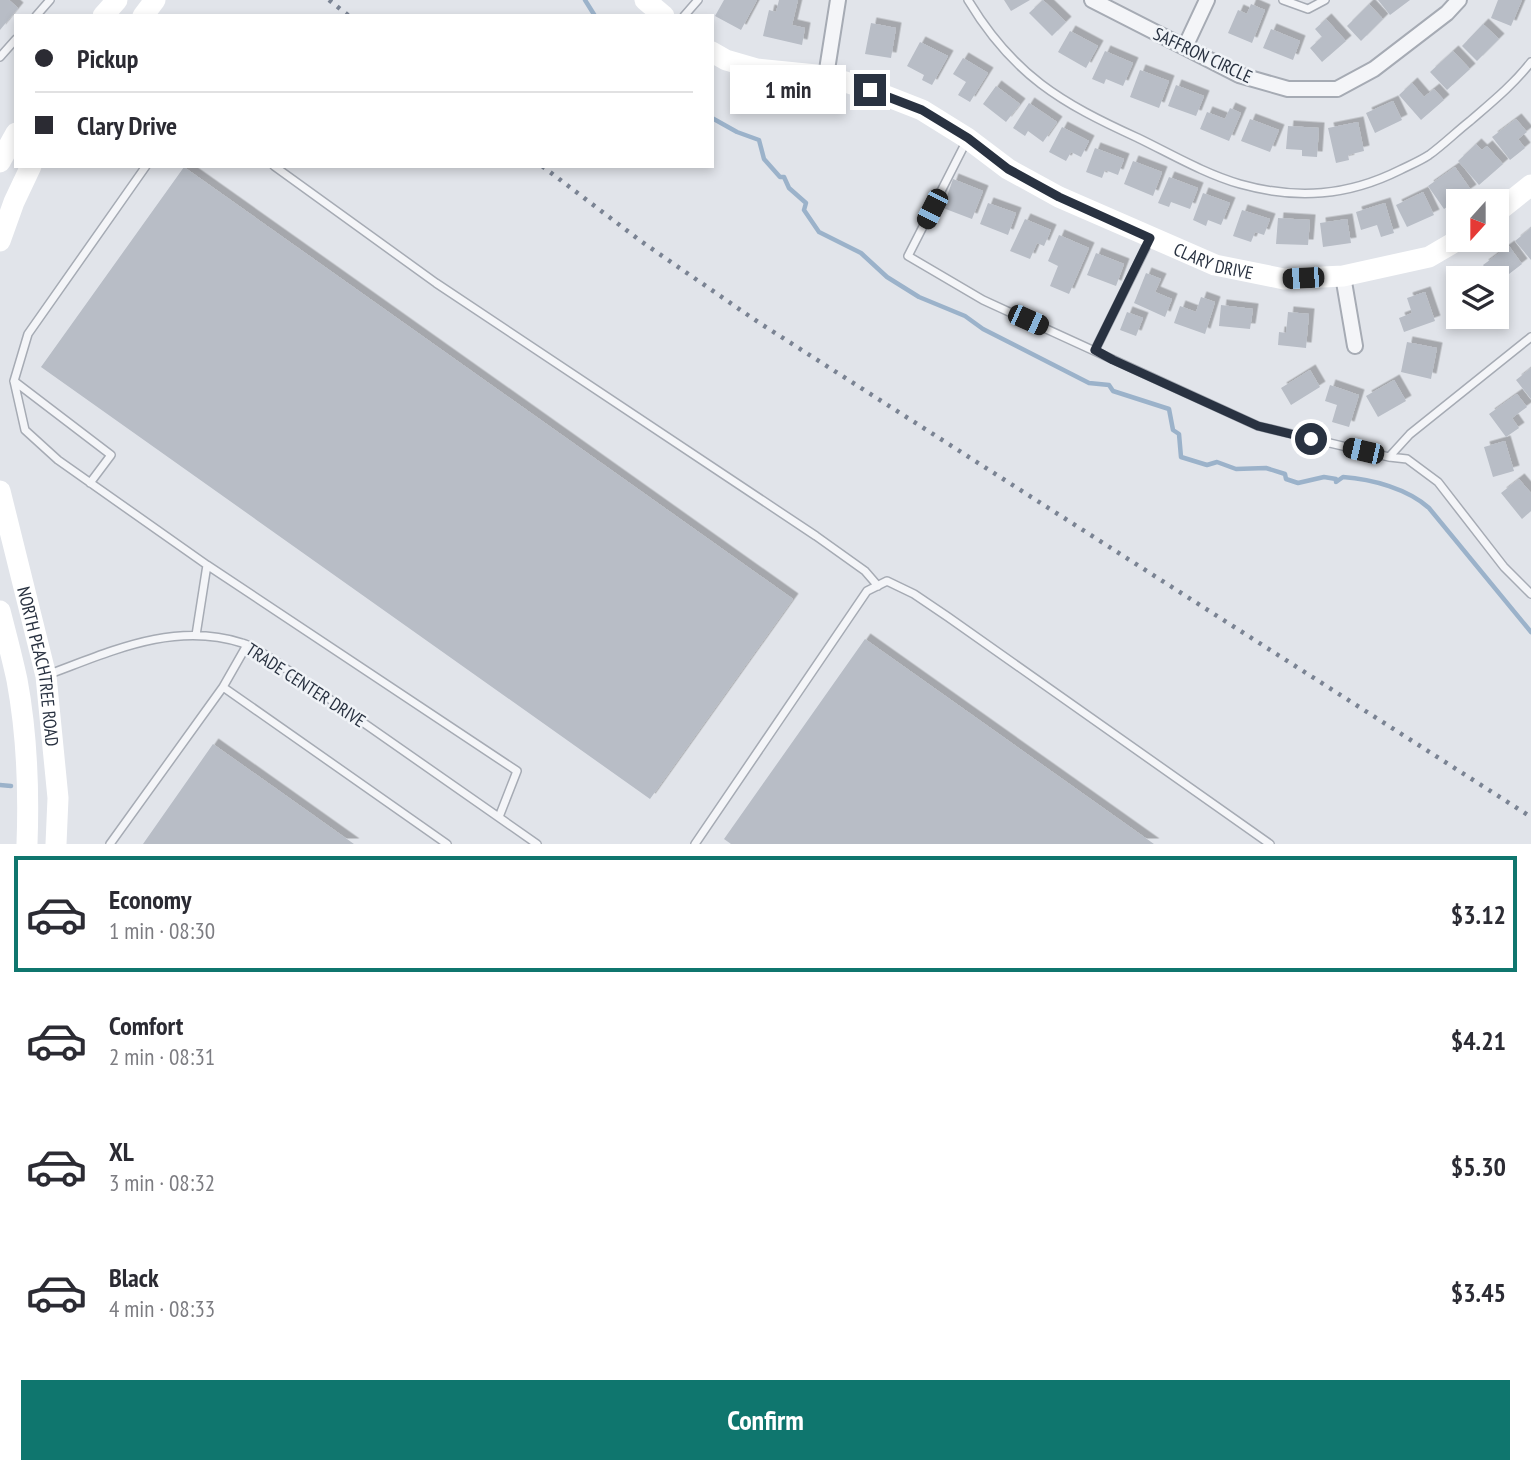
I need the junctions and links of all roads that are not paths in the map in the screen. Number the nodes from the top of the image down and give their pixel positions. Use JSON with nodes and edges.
{"nodes":[{"id":1,"x":645,"y":0,"type":"edge"},
{"id":2,"x":698,"y":0,"type":"edge"},
{"id":3,"x":838,"y":0,"type":"edge"},
{"id":4,"x":968,"y":0,"type":"edge"},
{"id":5,"x":1092,"y":0,"type":"edge"},
{"id":6,"x":1207,"y":0,"type":"edge"},
{"id":7,"x":1283,"y":0,"type":"edge"},
{"id":8,"x":1325,"y":0,"type":"edge"},
{"id":9,"x":1459,"y":0,"type":"edge"},
{"id":10,"x":662,"y":14,"type":"edge"},
{"id":11,"x":686,"y":14,"type":"edge"},
{"id":12,"x":14,"y":41,"type":"edge"},
{"id":13,"x":1185,"y":47,"type":"junction"},
{"id":14,"x":714,"y":53,"type":"edge"},
{"id":15,"x":0,"y":57,"type":"edge"},
{"id":16,"x":1531,"y":62,"type":"edge"},
{"id":17,"x":826,"y":76,"type":"junction"},
{"id":18,"x":14,"y":137,"type":"edge"},
{"id":19,"x":968,"y":138,"type":"junction"},
{"id":20,"x":0,"y":162,"type":"edge"},
{"id":21,"x":30,"y":168,"type":"edge"},
{"id":22,"x":145,"y":168,"type":"edge"},
{"id":23,"x":277,"y":168,"type":"edge"},
{"id":24,"x":1531,"y":185,"type":"edge"},
{"id":25,"x":1509,"y":203,"type":"edge"},
{"id":26,"x":1150,"y":238,"type":"junction"},
{"id":27,"x":0,"y":241,"type":"edge"},
{"id":28,"x":1446,"y":247,"type":"edge"},
{"id":29,"x":1343,"y":276,"type":"junction"},
{"id":30,"x":1531,"y":337,"type":"edge"},
{"id":31,"x":1355,"y":346,"type":"dead end"},
{"id":32,"x":1095,"y":350,"type":"junction"},
{"id":33,"x":14,"y":381,"type":"junction"},
{"id":34,"x":1389,"y":457,"type":"junction"},
{"id":35,"x":90,"y":483,"type":"junction"},
{"id":36,"x":0,"y":491,"type":"edge"},
{"id":37,"x":207,"y":565,"type":"junction"},
{"id":38,"x":878,"y":586,"type":"junction"},
{"id":39,"x":1531,"y":594,"type":"edge"},
{"id":40,"x":0,"y":611,"type":"edge"},
{"id":41,"x":196,"y":635,"type":"junction"},
{"id":42,"x":247,"y":645,"type":"junction"},
{"id":43,"x":46,"y":676,"type":"junction"},
{"id":44,"x":17,"y":682,"type":"junction"},
{"id":45,"x":223,"y":687,"type":"junction"},
{"id":46,"x":499,"y":817,"type":"junction"},
{"id":47,"x":27,"y":844,"type":"edge"},
{"id":48,"x":56,"y":844,"type":"edge"},
{"id":49,"x":110,"y":844,"type":"edge"},
{"id":50,"x":447,"y":844,"type":"edge"},
{"id":51,"x":537,"y":844,"type":"edge"},
{"id":52,"x":695,"y":844,"type":"edge"},
{"id":53,"x":1270,"y":844,"type":"edge"}],
"edges":[{"from":1,"to":10,"type":"street"},
{"from":2,"to":11,"type":"lane"},
{"from":3,"to":17,"type":"street"},
{"from":4,"to":16,"type":"lane"},
{"from":5,"to":13,"type":"street","name":"SAFFRON CIRCLE"},
{"from":6,"to":13,"type":"street"},
{"from":7,"to":8,"type":"lane"},
{"from":9,"to":13,"type":"street","name":"SAFFRON CIRCLE"},
{"from":12,"to":15,"type":"lane"},
{"from":14,"to":17,"type":"street","name":"CLARY DRIVE"},
{"from":17,"to":19,"type":"street","name":"CLARY DRIVE"},
{"from":18,"to":20,"type":"street"},
{"from":19,"to":26,"type":"street","name":"CLARY DRIVE"},
{"from":19,"to":32,"type":"lane"},
{"from":21,"to":27,"type":"street"},
{"from":22,"to":33,"type":"lane"},
{"from":23,"to":38,"type":"lane"},
{"from":24,"to":25,"type":"street"},
{"from":26,"to":29,"type":"street","name":"CLARY DRIVE"},
{"from":26,"to":32,"type":"lane"},
{"from":28,"to":29,"type":"street","name":"CLARY DRIVE"},
{"from":29,"to":31,"type":"street"},
{"from":30,"to":34,"type":"lane"},
{"from":32,"to":34,"type":"lane"},
{"from":33,"to":35,"type":"lane"},
{"from":33,"to":35,"type":"lane"},
{"from":34,"to":39,"type":"lane"},
{"from":35,"to":37,"type":"lane"},
{"from":36,"to":43,"type":"street","name":"NORTH PEACHTREE ROAD"},
{"from":37,"to":41,"type":"lane"},
{"from":37,"to":46,"type":"lane"},
{"from":38,"to":52,"type":"lane"},
{"from":38,"to":53,"type":"lane"},
{"from":40,"to":44,"type":"street","name":"NORTH PEACHTREE ROAD"},
{"from":41,"to":42,"type":"lane","name":"TRADE CENTER DRIVE"},
{"from":41,"to":43,"type":"lane","name":"TRADE CENTER DRIVE"},
{"from":42,"to":45,"type":"lane"},
{"from":42,"to":46,"type":"lane","name":"TRADE CENTER DRIVE"},
{"from":43,"to":44,"type":"street"},
{"from":43,"to":48,"type":"street","name":"NORTH PEACHTREE ROAD"},
{"from":44,"to":47,"type":"street","name":"NORTH PEACHTREE ROAD"},
{"from":45,"to":49,"type":"lane"},
{"from":45,"to":50,"type":"lane"},
{"from":46,"to":51,"type":"lane","name":"TRADE CENTER DRIVE"}]}
